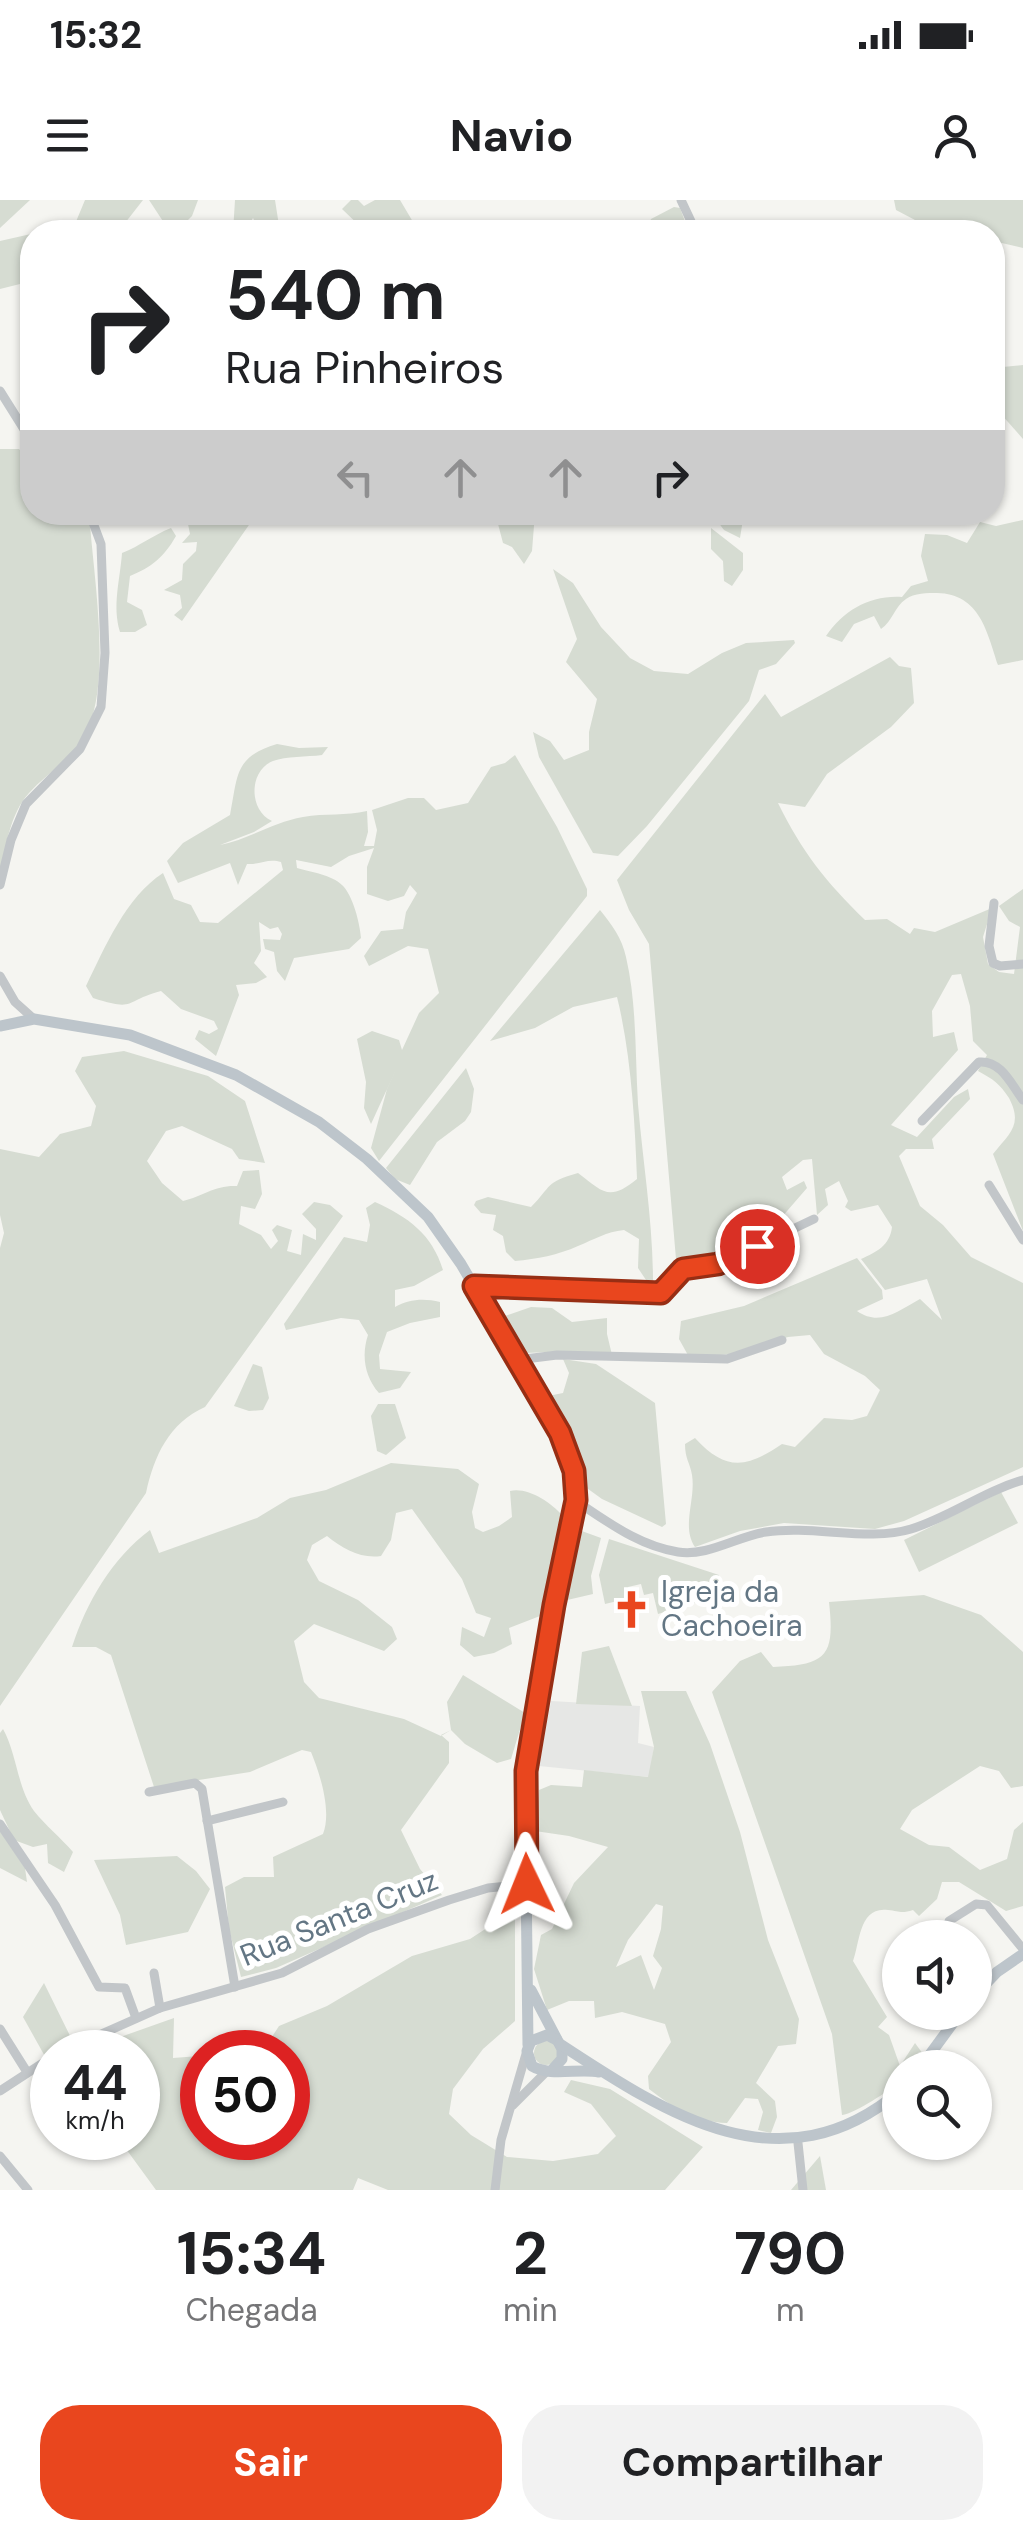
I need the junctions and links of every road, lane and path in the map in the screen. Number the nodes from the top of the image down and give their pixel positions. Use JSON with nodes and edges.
{"nodes":[{"id":1,"x":0,"y":391,"type":"edge"},
{"id":2,"x":20,"y":423,"type":"edge"},
{"id":3,"x":94,"y":525,"type":"edge"},
{"id":4,"x":0,"y":885,"type":"edge"},
{"id":5,"x":994,"y":902,"type":"dead end"},
{"id":6,"x":1023,"y":964,"type":"edge"},
{"id":7,"x":0,"y":976,"type":"edge"},
{"id":8,"x":34,"y":1020,"type":"junction"},
{"id":9,"x":0,"y":1026,"type":"edge"},
{"id":10,"x":1023,"y":1100,"type":"edge"},
{"id":11,"x":922,"y":1121,"type":"dead end"},
{"id":12,"x":989,"y":1185,"type":"dead end"},
{"id":13,"x":814,"y":1219,"type":"dead end"},
{"id":14,"x":1023,"y":1240,"type":"edge"},
{"id":15,"x":474,"y":1286,"type":"junction"},
{"id":16,"x":782,"y":1340,"type":"dead end"},
{"id":17,"x":517,"y":1360,"type":"junction"},
{"id":18,"x":1023,"y":1480,"type":"edge"},
{"id":19,"x":576,"y":1500,"type":"junction"},
{"id":20,"x":149,"y":1792,"type":"dead end"},
{"id":21,"x":283,"y":1802,"type":"dead end"},
{"id":22,"x":208,"y":1821,"type":"junction"},
{"id":23,"x":0,"y":1824,"type":"edge"},
{"id":24,"x":527,"y":1884,"type":"junction"},
{"id":25,"x":951,"y":1920,"type":"edge"},
{"id":26,"x":1023,"y":1952,"type":"edge"},
{"id":27,"x":154,"y":1973,"type":"dead end"},
{"id":28,"x":992,"y":1977,"type":"edge"},
{"id":29,"x":530,"y":1986,"type":"junction"},
{"id":30,"x":235,"y":1987,"type":"junction"},
{"id":31,"x":160,"y":2008,"type":"junction"},
{"id":32,"x":136,"y":2018,"type":"junction"},
{"id":33,"x":0,"y":2028,"type":"edge"},
{"id":34,"x":110,"y":2030,"type":"edge"},
{"id":35,"x":559,"y":2042,"type":"junction"},
{"id":36,"x":527,"y":2048,"type":"junction"},
{"id":37,"x":549,"y":2071,"type":"junction"},
{"id":38,"x":28,"y":2072,"type":"joint"},
{"id":39,"x":605,"y":2074,"type":"junction"},
{"id":40,"x":0,"y":2075,"type":"edge"},
{"id":41,"x":4,"y":2088,"type":"edge"},
{"id":42,"x":511,"y":2107,"type":"junction"},
{"id":43,"x":882,"y":2107,"type":"edge"},
{"id":44,"x":798,"y":2142,"type":"junction"},
{"id":45,"x":0,"y":2156,"type":"edge"},
{"id":46,"x":28,"y":2190,"type":"edge"},
{"id":47,"x":495,"y":2190,"type":"edge"},
{"id":48,"x":803,"y":2190,"type":"edge"}],
"edges":[{"from":1,"to":2,"type":"street"},
{"from":3,"to":4,"type":"street"},
{"from":5,"to":6,"type":"street"},
{"from":7,"to":8,"type":"street"},
{"from":8,"to":9,"type":"main road"},
{"from":8,"to":15,"type":"main road"},
{"from":10,"to":11,"type":"street"},
{"from":12,"to":14,"type":"street"},
{"from":13,"to":15,"type":"street"},
{"from":15,"to":17,"type":"main road"},
{"from":16,"to":17,"type":"street"},
{"from":17,"to":19,"type":"main road"},
{"from":18,"to":19,"type":"street"},
{"from":19,"to":24,"type":"main road"},
{"from":20,"to":22,"type":"street"},
{"from":21,"to":22,"type":"street"},
{"from":22,"to":30,"type":"street"},
{"from":23,"to":32,"type":"street"},
{"from":24,"to":29,"type":"main road"},
{"from":24,"to":30,"type":"street","name":"Rua Santa Cruz"},
{"from":25,"to":26,"type":"street"},
{"from":26,"to":28,"type":"main road"},
{"from":27,"to":31,"type":"street"},
{"from":29,"to":35,"type":"main road"},
{"from":29,"to":36,"type":"main road"},
{"from":30,"to":31,"type":"street","name":"Rua Santa Cruz"},
{"from":31,"to":32,"type":"street","name":"Rua Santa Cruz"},
{"from":32,"to":34,"type":"street","name":"Rua Santa Cruz"},
{"from":33,"to":38,"type":"street"},
{"from":35,"to":36,"type":"main road"},
{"from":35,"to":37,"type":"main road"},
{"from":35,"to":39,"type":"main road"},
{"from":36,"to":37,"type":"main road"},
{"from":36,"to":42,"type":"street"},
{"from":37,"to":39,"type":"main road"},
{"from":37,"to":42,"type":"street"},
{"from":38,"to":41,"type":"street"},
{"from":39,"to":44,"type":"main road"},
{"from":40,"to":41,"type":"street"},
{"from":42,"to":47,"type":"street"},
{"from":43,"to":44,"type":"main road"},
{"from":44,"to":48,"type":"street"},
{"from":45,"to":46,"type":"street"}]}
